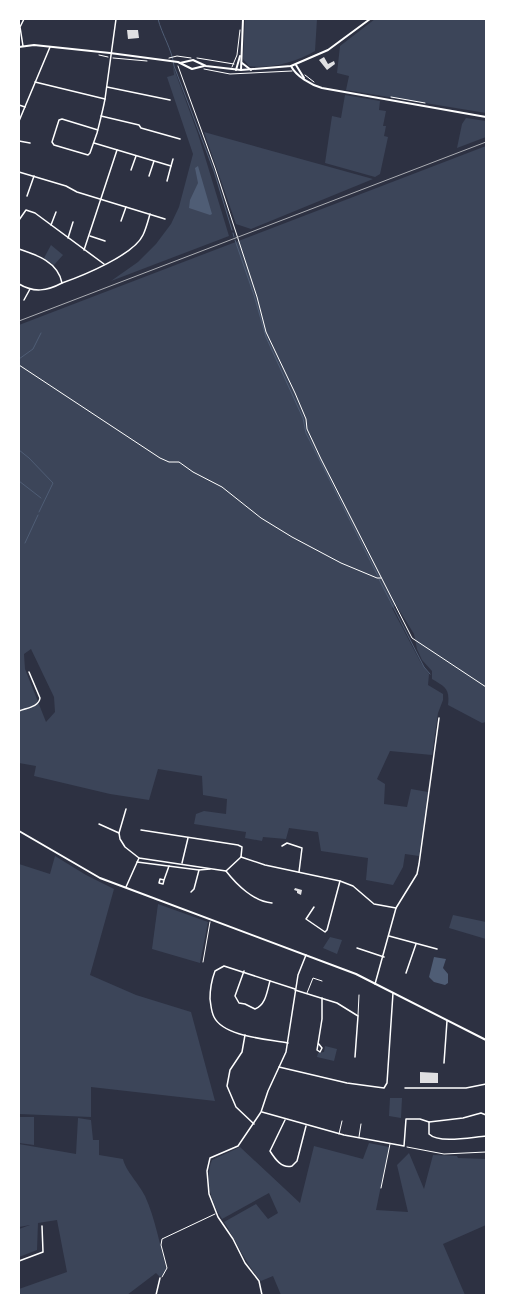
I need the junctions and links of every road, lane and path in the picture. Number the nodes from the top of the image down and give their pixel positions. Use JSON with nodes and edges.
{"nodes":[{"id":1,"x":24,"y":19,"type":"edge"},
{"id":2,"x":116,"y":19,"type":"edge"},
{"id":3,"x":243,"y":19,"type":"edge"},
{"id":4,"x":370,"y":19,"type":"edge"},
{"id":5,"x":240,"y":26,"type":"dead end"},
{"id":6,"x":23,"y":46,"type":"junction"},
{"id":7,"x":50,"y":46,"type":"junction"},
{"id":8,"x":19,"y":47,"type":"edge"},
{"id":9,"x":112,"y":54,"type":"junction"},
{"id":10,"x":241,"y":54,"type":"junction"},
{"id":11,"x":171,"y":57,"type":"dead end"},
{"id":12,"x":178,"y":62,"type":"junction"},
{"id":13,"x":242,"y":62,"type":"junction"},
{"id":14,"x":196,"y":63,"type":"junction"},
{"id":15,"x":188,"y":64,"type":"junction"},
{"id":16,"x":296,"y":64,"type":"junction"},
{"id":17,"x":206,"y":66,"type":"junction"},
{"id":18,"x":291,"y":66,"type":"junction"},
{"id":19,"x":196,"y":67,"type":"junction"},
{"id":20,"x":201,"y":69,"type":"dead end"},
{"id":21,"x":236,"y":70,"type":"junction"},
{"id":22,"x":241,"y":70,"type":"junction"},
{"id":23,"x":252,"y":70,"type":"junction"},
{"id":24,"x":294,"y":71,"type":"junction"},
{"id":25,"x":302,"y":71,"type":"dead end"},
{"id":26,"x":306,"y":80,"type":"junction"},
{"id":27,"x":35,"y":82,"type":"junction"},
{"id":28,"x":318,"y":84,"type":"dead end"},
{"id":29,"x":107,"y":87,"type":"junction"},
{"id":30,"x":390,"y":97,"type":"dead end"},
{"id":31,"x":105,"y":99,"type":"junction"},
{"id":32,"x":170,"y":100,"type":"dead end"},
{"id":33,"x":427,"y":104,"type":"dead end"},
{"id":34,"x":19,"y":106,"type":"edge"},
{"id":35,"x":25,"y":107,"type":"junction"},
{"id":36,"x":101,"y":116,"type":"junction"},
{"id":37,"x":486,"y":117,"type":"edge"},
{"id":38,"x":19,"y":121,"type":"edge"},
{"id":39,"x":98,"y":130,"type":"junction"},
{"id":40,"x":180,"y":139,"type":"dead end"},
{"id":41,"x":19,"y":141,"type":"edge"},
{"id":42,"x":30,"y":143,"type":"dead end"},
{"id":43,"x":94,"y":143,"type":"junction"},
{"id":44,"x":117,"y":150,"type":"junction"},
{"id":45,"x":136,"y":156,"type":"junction"},
{"id":46,"x":173,"y":159,"type":"dead end"},
{"id":47,"x":154,"y":161,"type":"junction"},
{"id":48,"x":171,"y":166,"type":"junction"},
{"id":49,"x":131,"y":170,"type":"dead end"},
{"id":50,"x":19,"y":172,"type":"edge"},
{"id":51,"x":34,"y":176,"type":"junction"},
{"id":52,"x":149,"y":176,"type":"dead end"},
{"id":53,"x":168,"y":181,"type":"dead end"},
{"id":54,"x":27,"y":196,"type":"dead end"},
{"id":55,"x":102,"y":200,"type":"junction"},
{"id":56,"x":126,"y":207,"type":"junction"},
{"id":57,"x":56,"y":212,"type":"dead end"},
{"id":58,"x":150,"y":214,"type":"junction"},
{"id":59,"x":165,"y":219,"type":"dead end"},
{"id":60,"x":19,"y":220,"type":"edge"},
{"id":61,"x":121,"y":221,"type":"dead end"},
{"id":62,"x":73,"y":222,"type":"dead end"},
{"id":63,"x":51,"y":225,"type":"junction"},
{"id":64,"x":90,"y":236,"type":"junction"},
{"id":65,"x":68,"y":238,"type":"junction"},
{"id":66,"x":105,"y":241,"type":"dead end"},
{"id":67,"x":19,"y":249,"type":"edge"},
{"id":68,"x":84,"y":250,"type":"junction"},
{"id":69,"x":104,"y":264,"type":"junction"},
{"id":70,"x":62,"y":283,"type":"junction"},
{"id":71,"x":19,"y":284,"type":"edge"},
{"id":72,"x":30,"y":289,"type":"junction"},
{"id":73,"x":24,"y":300,"type":"dead end"},
{"id":74,"x":19,"y":365,"type":"edge"},
{"id":75,"x":381,"y":578,"type":"junction"},
{"id":76,"x":29,"y":672,"type":"dead end"},
{"id":77,"x":486,"y":687,"type":"edge"},
{"id":78,"x":19,"y":711,"type":"edge"},
{"id":79,"x":439,"y":718,"type":"dead end"},
{"id":80,"x":126,"y":809,"type":"dead end"},
{"id":81,"x":99,"y":824,"type":"dead end"},
{"id":82,"x":141,"y":830,"type":"dead end"},
{"id":83,"x":19,"y":831,"type":"edge"},
{"id":84,"x":119,"y":833,"type":"junction"},
{"id":85,"x":188,"y":838,"type":"junction"},
{"id":86,"x":282,"y":846,"type":"dead end"},
{"id":87,"x":242,"y":857,"type":"junction"},
{"id":88,"x":139,"y":858,"type":"junction"},
{"id":89,"x":137,"y":862,"type":"junction"},
{"id":90,"x":182,"y":864,"type":"junction"},
{"id":91,"x":169,"y":866,"type":"junction"},
{"id":92,"x":210,"y":869,"type":"junction"},
{"id":93,"x":199,"y":870,"type":"junction"},
{"id":94,"x":226,"y":871,"type":"junction"},
{"id":95,"x":299,"y":872,"type":"junction"},
{"id":96,"x":164,"y":880,"type":"dead end"},
{"id":97,"x":340,"y":881,"type":"junction"},
{"id":98,"x":125,"y":888,"type":"junction"},
{"id":99,"x":191,"y":892,"type":"dead end"},
{"id":100,"x":272,"y":903,"type":"dead end"},
{"id":101,"x":314,"y":908,"type":"dead end"},
{"id":102,"x":396,"y":908,"type":"junction"},
{"id":103,"x":210,"y":919,"type":"junction"},
{"id":104,"x":389,"y":936,"type":"junction"},
{"id":105,"x":416,"y":944,"type":"junction"},
{"id":106,"x":357,"y":948,"type":"dead end"},
{"id":107,"x":437,"y":949,"type":"dead end"},
{"id":108,"x":306,"y":955,"type":"junction"},
{"id":109,"x":384,"y":957,"type":"junction"},
{"id":110,"x":202,"y":962,"type":"dead end"},
{"id":111,"x":244,"y":971,"type":"junction"},
{"id":112,"x":406,"y":973,"type":"dead end"},
{"id":113,"x":270,"y":981,"type":"junction"},
{"id":114,"x":322,"y":981,"type":"dead end"},
{"id":115,"x":375,"y":984,"type":"junction"},
{"id":116,"x":295,"y":989,"type":"junction"},
{"id":117,"x":307,"y":993,"type":"junction"},
{"id":118,"x":393,"y":993,"type":"junction"},
{"id":119,"x":359,"y":995,"type":"dead end"},
{"id":120,"x":322,"y":998,"type":"junction"},
{"id":121,"x":358,"y":1016,"type":"junction"},
{"id":122,"x":447,"y":1021,"type":"junction"},
{"id":123,"x":245,"y":1035,"type":"junction"},
{"id":124,"x":486,"y":1040,"type":"edge"},
{"id":125,"x":288,"y":1043,"type":"junction"},
{"id":126,"x":318,"y":1043,"type":"dead end"},
{"id":127,"x":355,"y":1056,"type":"dead end"},
{"id":128,"x":444,"y":1063,"type":"dead end"},
{"id":129,"x":279,"y":1067,"type":"junction"},
{"id":130,"x":486,"y":1084,"type":"edge"},
{"id":131,"x":405,"y":1088,"type":"dead end"},
{"id":132,"x":261,"y":1112,"type":"junction"},
{"id":133,"x":486,"y":1115,"type":"edge"},
{"id":134,"x":285,"y":1120,"type":"junction"},
{"id":135,"x":342,"y":1121,"type":"dead end"},
{"id":136,"x":429,"y":1122,"type":"junction"},
{"id":137,"x":254,"y":1124,"type":"junction"},
{"id":138,"x":361,"y":1124,"type":"dead end"},
{"id":139,"x":306,"y":1125,"type":"junction"},
{"id":140,"x":339,"y":1134,"type":"junction"},
{"id":141,"x":486,"y":1136,"type":"edge"},
{"id":142,"x":358,"y":1138,"type":"junction"},
{"id":143,"x":390,"y":1143,"type":"junction"},
{"id":144,"x":404,"y":1146,"type":"junction"},
{"id":145,"x":486,"y":1152,"type":"edge"},
{"id":146,"x":381,"y":1188,"type":"dead end"},
{"id":147,"x":217,"y":1214,"type":"junction"},
{"id":148,"x":42,"y":1226,"type":"dead end"},
{"id":149,"x":19,"y":1260,"type":"edge"},
{"id":150,"x":160,"y":1278,"type":"joint"},
{"id":151,"x":156,"y":1295,"type":"edge"},
{"id":152,"x":262,"y":1295,"type":"edge"}],
"edges":[{"from":1,"to":6,"type":"street"},
{"from":2,"to":9,"type":"street"},
{"from":3,"to":10,"type":"street"},
{"from":4,"to":16,"type":"street"},
{"from":5,"to":11,"type":"path"},
{"from":6,"to":7,"type":"street"},
{"from":6,"to":8,"type":"street"},
{"from":7,"to":9,"type":"street"},
{"from":7,"to":27,"type":"street"},
{"from":9,"to":12,"type":"street"},
{"from":9,"to":29,"type":"street"},
{"from":10,"to":13,"type":"street"},
{"from":10,"to":21,"type":"street"},
{"from":12,"to":15,"type":"street"},
{"from":12,"to":75,"type":"path"},
{"from":13,"to":22,"type":"street"},
{"from":13,"to":23,"type":"street"},
{"from":14,"to":15,"type":"street"},
{"from":14,"to":17,"type":"street"},
{"from":14,"to":19,"type":"street"},
{"from":15,"to":19,"type":"street"},
{"from":16,"to":18,"type":"street"},
{"from":16,"to":26,"type":"street"},
{"from":17,"to":19,"type":"street"},
{"from":17,"to":21,"type":"street"},
{"from":18,"to":23,"type":"street"},
{"from":18,"to":24,"type":"street"},
{"from":20,"to":24,"type":"path"},
{"from":21,"to":22,"type":"street"},
{"from":22,"to":23,"type":"street"},
{"from":24,"to":26,"type":"street"},
{"from":25,"to":28,"type":"path"},
{"from":26,"to":37,"type":"street"},
{"from":27,"to":31,"type":"street"},
{"from":27,"to":35,"type":"street"},
{"from":29,"to":31,"type":"street"},
{"from":29,"to":32,"type":"street"},
{"from":30,"to":33,"type":"path"},
{"from":31,"to":36,"type":"street"},
{"from":34,"to":35,"type":"street"},
{"from":35,"to":38,"type":"street"},
{"from":36,"to":39,"type":"street"},
{"from":36,"to":40,"type":"street"},
{"from":39,"to":43,"type":"street"},
{"from":39,"to":43,"type":"street"},
{"from":41,"to":42,"type":"street"},
{"from":43,"to":44,"type":"street"},
{"from":44,"to":45,"type":"street"},
{"from":44,"to":55,"type":"street"},
{"from":45,"to":47,"type":"street"},
{"from":45,"to":49,"type":"street"},
{"from":46,"to":48,"type":"street"},
{"from":47,"to":48,"type":"street"},
{"from":47,"to":52,"type":"street"},
{"from":48,"to":53,"type":"street"},
{"from":50,"to":51,"type":"street"},
{"from":51,"to":54,"type":"street"},
{"from":51,"to":55,"type":"street"},
{"from":55,"to":56,"type":"street"},
{"from":55,"to":64,"type":"street"},
{"from":56,"to":58,"type":"street"},
{"from":56,"to":61,"type":"street"},
{"from":57,"to":63,"type":"street"},
{"from":58,"to":59,"type":"street"},
{"from":58,"to":69,"type":"street"},
{"from":60,"to":63,"type":"street"},
{"from":62,"to":65,"type":"street"},
{"from":63,"to":65,"type":"street"},
{"from":64,"to":66,"type":"street"},
{"from":64,"to":68,"type":"street"},
{"from":65,"to":68,"type":"street"},
{"from":67,"to":70,"type":"street"},
{"from":68,"to":69,"type":"street"},
{"from":69,"to":70,"type":"street"},
{"from":70,"to":72,"type":"street"},
{"from":71,"to":72,"type":"street"},
{"from":72,"to":73,"type":"street"},
{"from":74,"to":75,"type":"path"},
{"from":75,"to":77,"type":"path"},
{"from":76,"to":78,"type":"street"},
{"from":79,"to":102,"type":"street"},
{"from":80,"to":84,"type":"street"},
{"from":81,"to":84,"type":"street"},
{"from":82,"to":85,"type":"street"},
{"from":83,"to":98,"type":"street"},
{"from":84,"to":88,"type":"street"},
{"from":85,"to":87,"type":"street"},
{"from":85,"to":90,"type":"street"},
{"from":86,"to":95,"type":"street"},
{"from":87,"to":94,"type":"street"},
{"from":87,"to":95,"type":"street"},
{"from":88,"to":89,"type":"street"},
{"from":88,"to":90,"type":"street"},
{"from":89,"to":91,"type":"street"},
{"from":89,"to":98,"type":"street"},
{"from":90,"to":92,"type":"street"},
{"from":91,"to":93,"type":"street"},
{"from":91,"to":96,"type":"street"},
{"from":92,"to":93,"type":"street"},
{"from":92,"to":94,"type":"street"},
{"from":93,"to":99,"type":"street"},
{"from":94,"to":100,"type":"street"},
{"from":95,"to":97,"type":"street"},
{"from":97,"to":101,"type":"street"},
{"from":97,"to":102,"type":"street"},
{"from":98,"to":103,"type":"street"},
{"from":102,"to":104,"type":"street"},
{"from":103,"to":108,"type":"street"},
{"from":103,"to":110,"type":"path"},
{"from":104,"to":105,"type":"street"},
{"from":104,"to":109,"type":"street"},
{"from":105,"to":107,"type":"street"},
{"from":105,"to":112,"type":"street"},
{"from":106,"to":109,"type":"street"},
{"from":108,"to":115,"type":"street"},
{"from":108,"to":116,"type":"street"},
{"from":109,"to":115,"type":"street"},
{"from":111,"to":113,"type":"street"},
{"from":111,"to":113,"type":"street"},
{"from":111,"to":123,"type":"street"},
{"from":113,"to":116,"type":"street"},
{"from":114,"to":117,"type":"lane"},
{"from":115,"to":118,"type":"street"},
{"from":116,"to":117,"type":"street"},
{"from":116,"to":125,"type":"street"},
{"from":117,"to":120,"type":"street"},
{"from":118,"to":122,"type":"street"},
{"from":118,"to":129,"type":"street"},
{"from":119,"to":121,"type":"lane"},
{"from":120,"to":121,"type":"street"},
{"from":120,"to":126,"type":"street"},
{"from":121,"to":127,"type":"street"},
{"from":122,"to":124,"type":"street"},
{"from":122,"to":128,"type":"street"},
{"from":123,"to":125,"type":"street"},
{"from":123,"to":137,"type":"street"},
{"from":125,"to":129,"type":"street"},
{"from":129,"to":132,"type":"street"},
{"from":130,"to":131,"type":"street"},
{"from":132,"to":134,"type":"street"},
{"from":132,"to":137,"type":"street"},
{"from":133,"to":136,"type":"street"},
{"from":134,"to":139,"type":"street"},
{"from":134,"to":139,"type":"street"},
{"from":135,"to":140,"type":"lane"},
{"from":136,"to":141,"type":"street"},
{"from":136,"to":144,"type":"street"},
{"from":137,"to":147,"type":"street"},
{"from":138,"to":142,"type":"lane"},
{"from":139,"to":140,"type":"street"},
{"from":140,"to":142,"type":"street"},
{"from":142,"to":143,"type":"street"},
{"from":143,"to":144,"type":"street"},
{"from":143,"to":146,"type":"lane"},
{"from":144,"to":145,"type":"path"},
{"from":147,"to":150,"type":"path"},
{"from":147,"to":152,"type":"street"},
{"from":148,"to":149,"type":"street"},
{"from":150,"to":151,"type":"street"}]}
